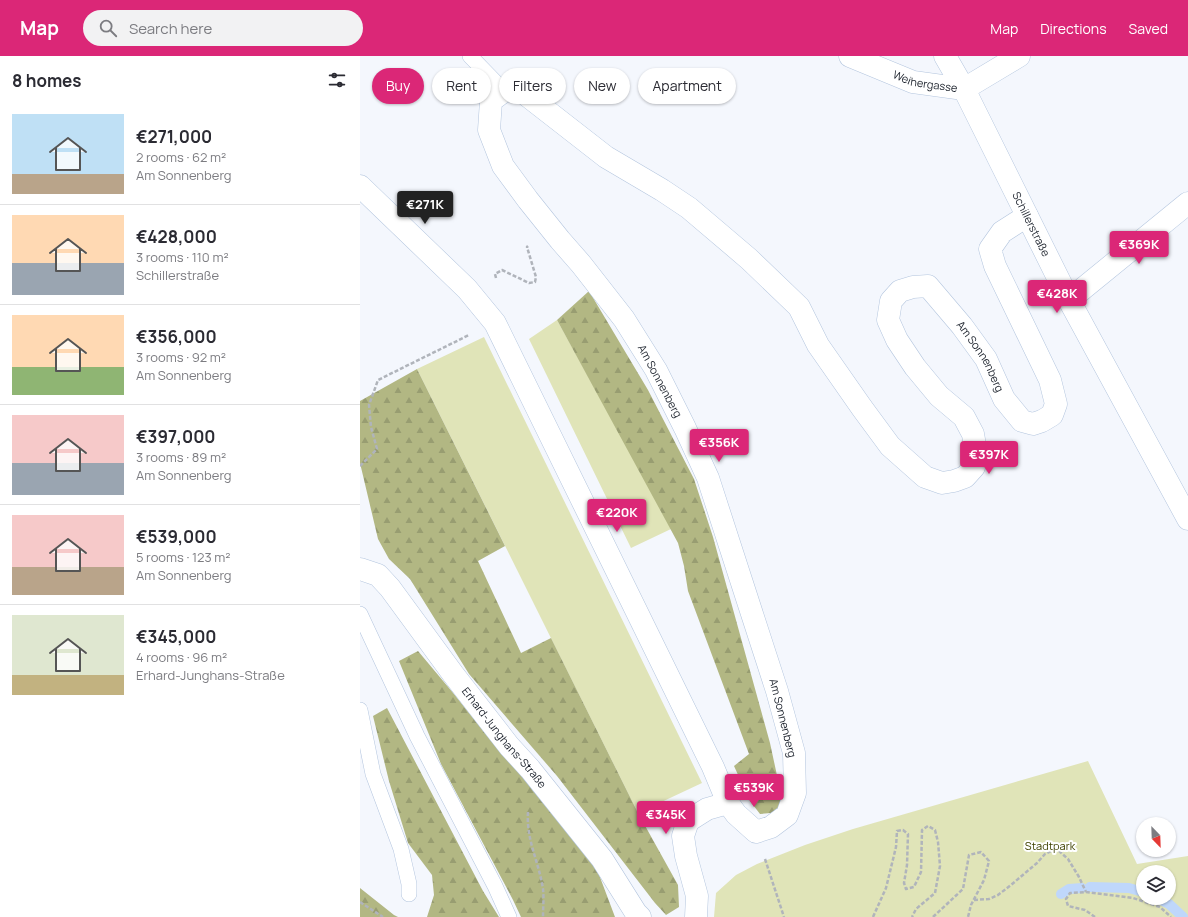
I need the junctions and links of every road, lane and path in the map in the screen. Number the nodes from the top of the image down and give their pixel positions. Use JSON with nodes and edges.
{"nodes":[{"id":1,"x":470,"y":56,"type":"edge"},
{"id":2,"x":850,"y":56,"type":"edge"},
{"id":3,"x":945,"y":56,"type":"edge"},
{"id":4,"x":1019,"y":56,"type":"edge"},
{"id":5,"x":499,"y":86,"type":"edge"},
{"id":6,"x":964,"y":89,"type":"junction"},
{"id":7,"x":499,"y":95,"type":"edge"},
{"id":8,"x":538,"y":104,"type":"edge"},
{"id":9,"x":360,"y":186,"type":"edge"},
{"id":10,"x":1188,"y":203,"type":"edge"},
{"id":11,"x":1027,"y":216,"type":"junction"},
{"id":12,"x":532,"y":243,"type":"dead end"},
{"id":13,"x":496,"y":283,"type":"dead end"},
{"id":14,"x":1069,"y":300,"type":"junction"},
{"id":15,"x":495,"y":323,"type":"junction"},
{"id":16,"x":360,"y":466,"type":"edge"},
{"id":17,"x":1188,"y":519,"type":"edge"},
{"id":18,"x":360,"y":568,"type":"edge"},
{"id":19,"x":360,"y":614,"type":"edge"},
{"id":20,"x":360,"y":710,"type":"edge"},
{"id":21,"x":530,"y":769,"type":"junction"},
{"id":22,"x":728,"y":803,"type":"junction"},
{"id":23,"x":768,"y":867,"type":"dead end"},
{"id":24,"x":1086,"y":892,"type":"junction"},
{"id":25,"x":409,"y":894,"type":"dead end"},
{"id":26,"x":974,"y":900,"type":"junction"},
{"id":27,"x":360,"y":902,"type":"edge"},
{"id":28,"x":784,"y":916,"type":"edge"},
{"id":29,"x":384,"y":917,"type":"edge"},
{"id":30,"x":509,"y":917,"type":"edge"},
{"id":31,"x":543,"y":917,"type":"edge"},
{"id":32,"x":640,"y":917,"type":"edge"},
{"id":33,"x":696,"y":917,"type":"edge"},
{"id":34,"x":873,"y":917,"type":"edge"},
{"id":35,"x":912,"y":917,"type":"edge"},
{"id":36,"x":933,"y":917,"type":"edge"},
{"id":37,"x":968,"y":917,"type":"edge"},
{"id":38,"x":1095,"y":917,"type":"edge"},
{"id":39,"x":1171,"y":917,"type":"edge"}],
"edges":[{"from":1,"to":5,"type":"lane"},
{"from":2,"to":6,"type":"street","name":"Weihergasse"},
{"from":3,"to":6,"type":"street","name":"Schillerstraße"},
{"from":4,"to":6,"type":"street","name":"Weihergasse"},
{"from":6,"to":11,"type":"street","name":"Schillerstraße"},
{"from":7,"to":22,"type":"street","name":"Am Sonnenberg"},
{"from":8,"to":11,"type":"street","name":"Am Sonnenberg"},
{"from":9,"to":15,"type":"street","name":"Am Sonnenberg"},
{"from":10,"to":14,"type":"street"},
{"from":11,"to":14,"type":"street","name":"Schillerstraße"},
{"from":12,"to":13,"type":"path"},
{"from":14,"to":17,"type":"street","name":"Schillerstraße"},
{"from":15,"to":16,"type":"path"},
{"from":15,"to":22,"type":"street","name":"Am Sonnenberg"},
{"from":18,"to":21,"type":"street","name":"Erhard-Junghans-Straße"},
{"from":19,"to":30,"type":"lane"},
{"from":20,"to":25,"type":"lane"},
{"from":21,"to":31,"type":"path"},
{"from":21,"to":32,"type":"street","name":"Erhard-Junghans-Straße"},
{"from":22,"to":33,"type":"street"},
{"from":23,"to":28,"type":"path"},
{"from":24,"to":26,"type":"path"},
{"from":24,"to":38,"type":"path"},
{"from":24,"to":39,"type":"path"},
{"from":26,"to":36,"type":"path"},
{"from":26,"to":37,"type":"path"},
{"from":27,"to":29,"type":"path"},
{"from":34,"to":35,"type":"path"}]}
